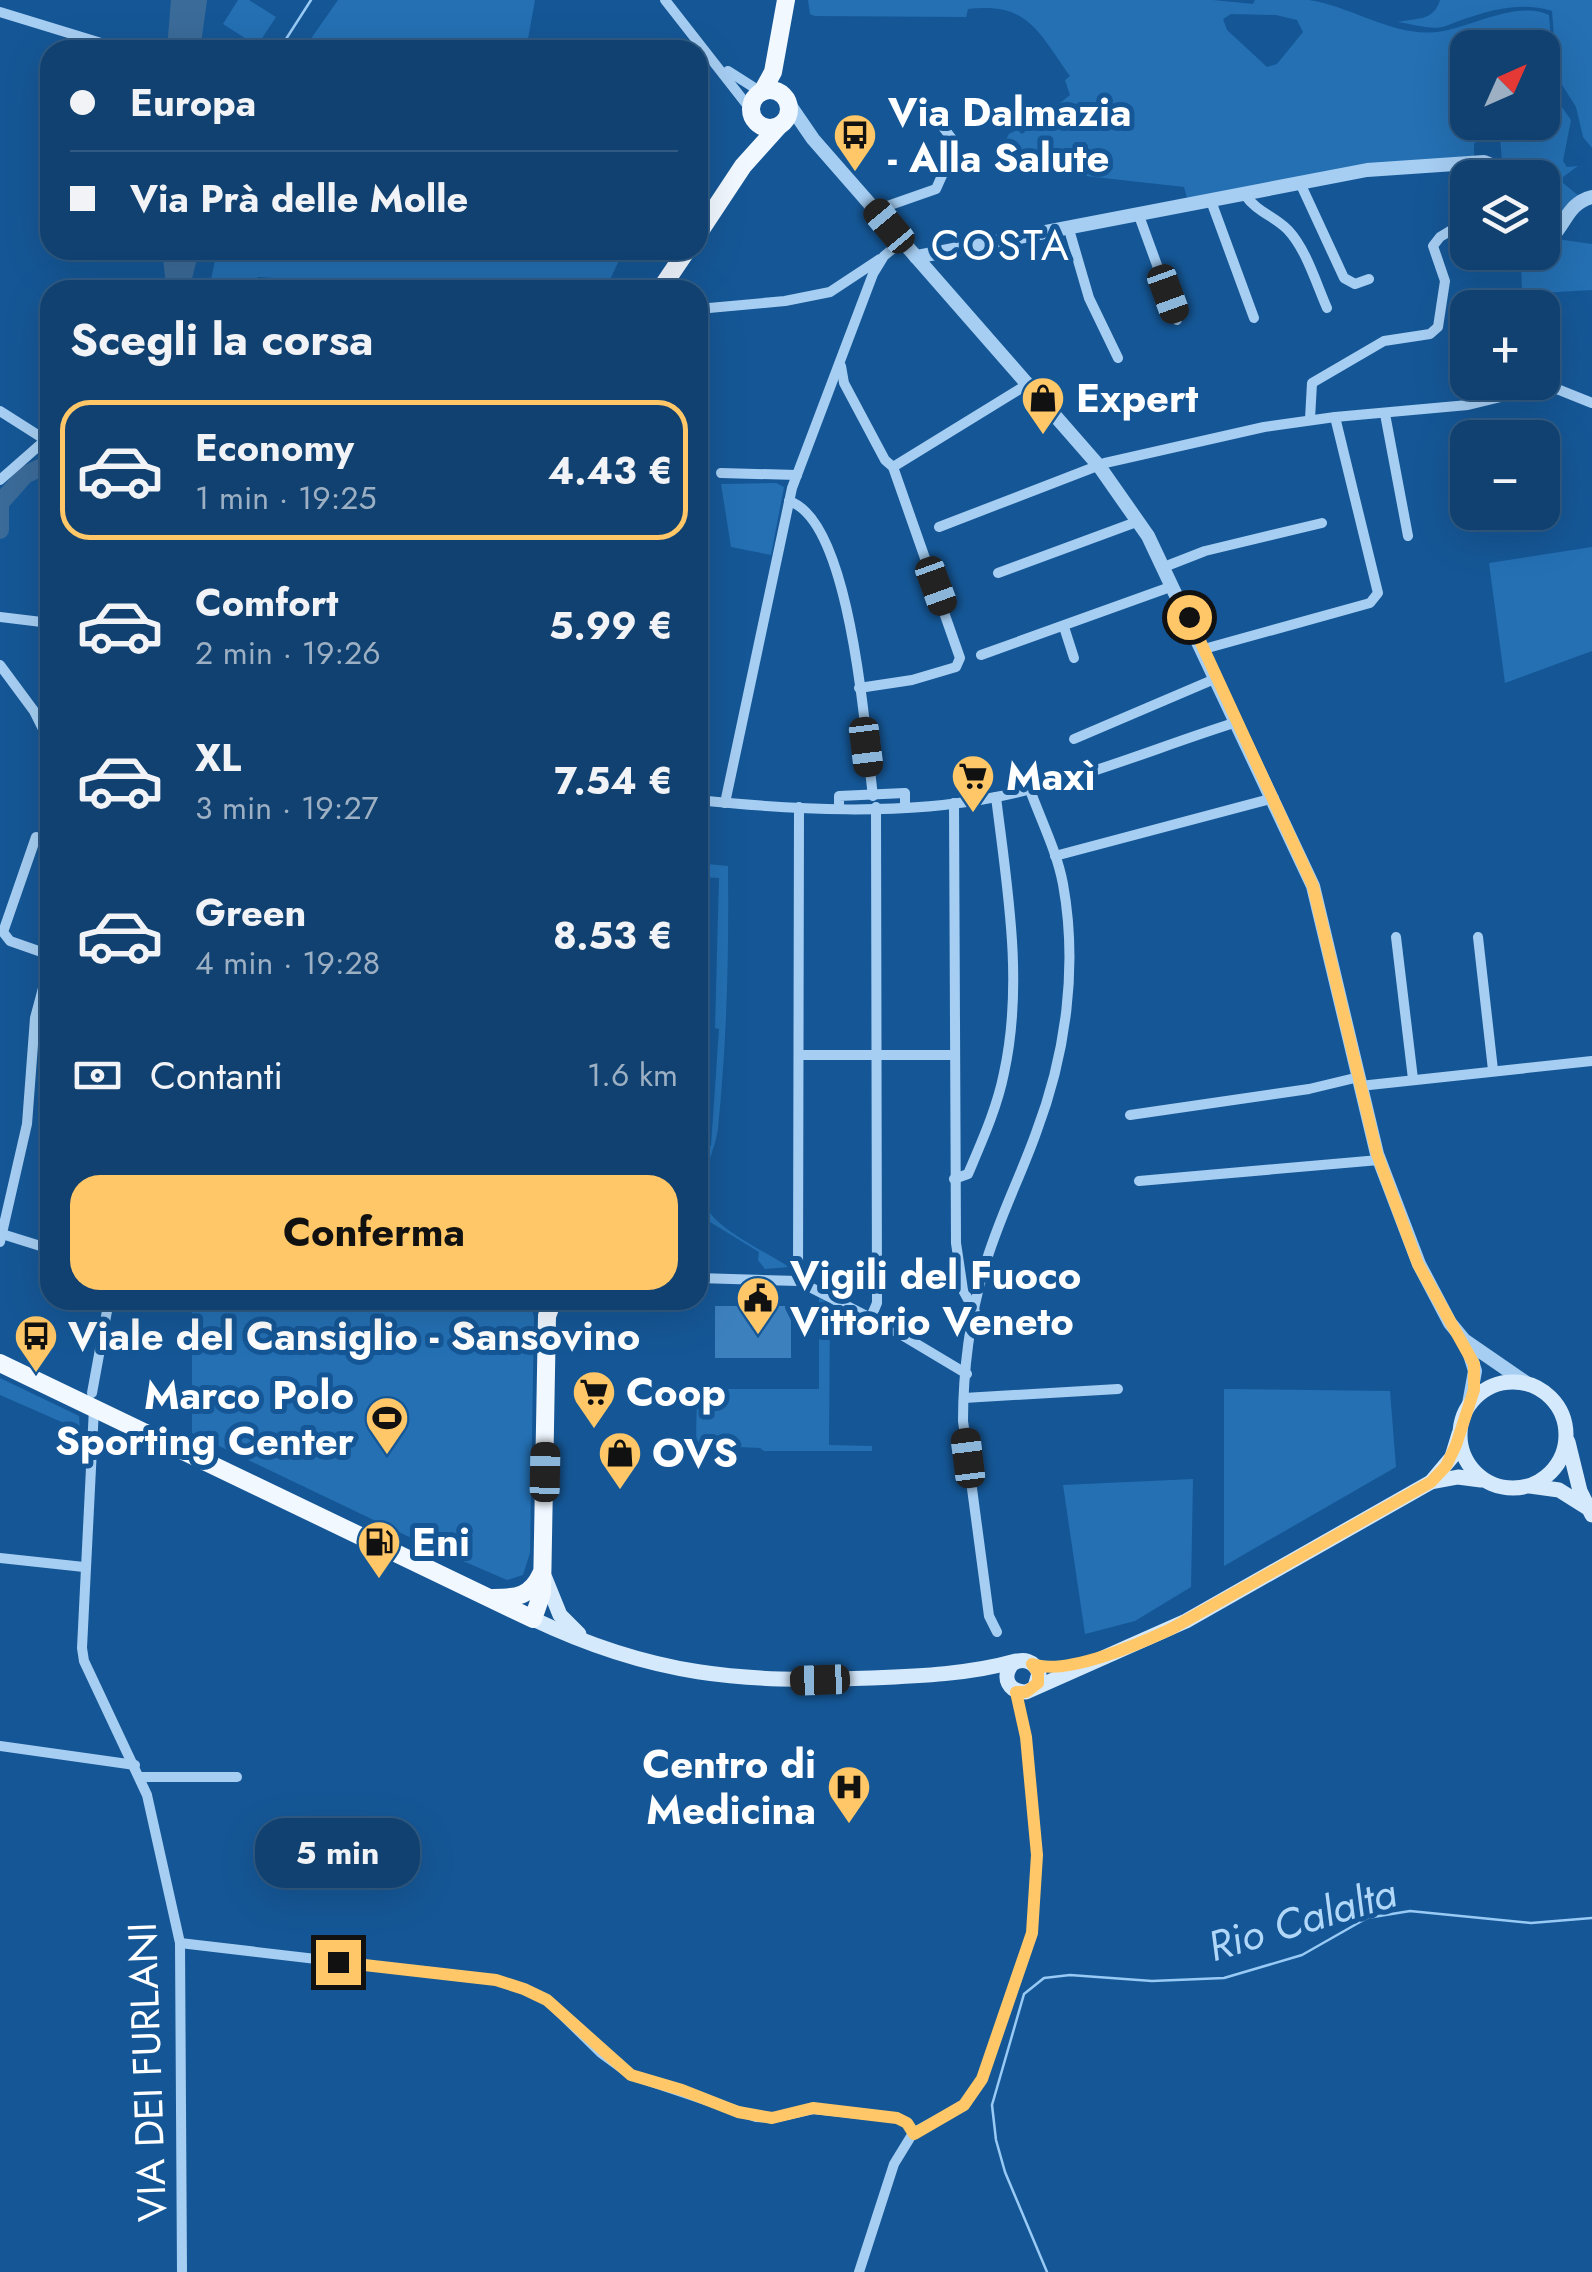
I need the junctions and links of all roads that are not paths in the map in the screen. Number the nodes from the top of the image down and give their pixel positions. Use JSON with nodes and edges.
{"nodes":[{"id":1,"x":665,"y":0,"type":"edge"},
{"id":2,"x":786,"y":0,"type":"edge"},
{"id":3,"x":0,"y":12,"type":"edge"},
{"id":4,"x":91,"y":40,"type":"edge"},
{"id":5,"x":698,"y":40,"type":"edge"},
{"id":6,"x":777,"y":51,"type":"junction"},
{"id":7,"x":708,"y":53,"type":"edge"},
{"id":8,"x":714,"y":60,"type":"junction"},
{"id":9,"x":762,"y":92,"type":"junction"},
{"id":10,"x":922,"y":100,"type":"dead end"},
{"id":11,"x":788,"y":103,"type":"junction"},
{"id":12,"x":752,"y":114,"type":"junction"},
{"id":13,"x":779,"y":126,"type":"junction"},
{"id":14,"x":811,"y":137,"type":"junction"},
{"id":15,"x":743,"y":166,"type":"junction"},
{"id":16,"x":1450,"y":171,"type":"edge"},
{"id":17,"x":1301,"y":185,"type":"junction"},
{"id":18,"x":1245,"y":195,"type":"junction"},
{"id":19,"x":1592,"y":198,"type":"edge"},
{"id":20,"x":1211,"y":201,"type":"junction"},
{"id":21,"x":876,"y":210,"type":"junction"},
{"id":22,"x":1138,"y":213,"type":"junction"},
{"id":23,"x":708,"y":219,"type":"edge"},
{"id":24,"x":1068,"y":226,"type":"junction"},
{"id":25,"x":1560,"y":227,"type":"edge"},
{"id":26,"x":1450,"y":233,"type":"edge"},
{"id":27,"x":902,"y":241,"type":"junction"},
{"id":28,"x":884,"y":256,"type":"junction"},
{"id":29,"x":916,"y":257,"type":"junction"},
{"id":30,"x":1369,"y":279,"type":"dead end"},
{"id":31,"x":845,"y":283,"type":"junction"},
{"id":32,"x":867,"y":289,"type":"junction"},
{"id":33,"x":708,"y":308,"type":"edge"},
{"id":34,"x":1327,"y":308,"type":"dead end"},
{"id":35,"x":1254,"y":318,"type":"dead end"},
{"id":36,"x":1177,"y":320,"type":"dead end"},
{"id":37,"x":1118,"y":358,"type":"dead end"},
{"id":38,"x":842,"y":360,"type":"junction"},
{"id":39,"x":1028,"y":384,"type":"junction"},
{"id":40,"x":827,"y":400,"type":"junction"},
{"id":41,"x":852,"y":400,"type":"junction"},
{"id":42,"x":1592,"y":403,"type":"edge"},
{"id":43,"x":0,"y":411,"type":"edge"},
{"id":44,"x":1385,"y":414,"type":"junction"},
{"id":45,"x":1335,"y":416,"type":"junction"},
{"id":46,"x":1310,"y":419,"type":"junction"},
{"id":47,"x":40,"y":433,"type":"edge"},
{"id":48,"x":40,"y":443,"type":"edge"},
{"id":49,"x":1099,"y":466,"type":"junction"},
{"id":50,"x":893,"y":467,"type":"junction"},
{"id":51,"x":721,"y":473,"type":"dead end"},
{"id":52,"x":797,"y":475,"type":"junction"},
{"id":53,"x":0,"y":480,"type":"edge"},
{"id":54,"x":789,"y":502,"type":"junction"},
{"id":55,"x":1139,"y":521,"type":"junction"},
{"id":56,"x":1322,"y":523,"type":"dead end"},
{"id":57,"x":939,"y":527,"type":"dead end"},
{"id":58,"x":1408,"y":536,"type":"dead end"},
{"id":59,"x":1164,"y":566,"type":"junction"},
{"id":60,"x":998,"y":573,"type":"dead end"},
{"id":61,"x":1173,"y":586,"type":"junction"},
{"id":62,"x":0,"y":617,"type":"edge"},
{"id":63,"x":40,"y":622,"type":"edge"},
{"id":64,"x":1064,"y":627,"type":"junction"},
{"id":65,"x":1204,"y":649,"type":"junction"},
{"id":66,"x":981,"y":655,"type":"dead end"},
{"id":67,"x":1074,"y":658,"type":"dead end"},
{"id":68,"x":0,"y":665,"type":"edge"},
{"id":69,"x":1217,"y":678,"type":"junction"},
{"id":70,"x":859,"y":688,"type":"junction"},
{"id":71,"x":1238,"y":722,"type":"junction"},
{"id":72,"x":40,"y":723,"type":"edge"},
{"id":73,"x":1074,"y":738,"type":"dead end"},
{"id":74,"x":1030,"y":790,"type":"junction"},
{"id":75,"x":996,"y":797,"type":"junction"},
{"id":76,"x":1274,"y":798,"type":"junction"},
{"id":77,"x":708,"y":801,"type":"edge"},
{"id":78,"x":874,"y":801,"type":"junction"},
{"id":79,"x":725,"y":802,"type":"junction"},
{"id":80,"x":954,"y":803,"type":"junction"},
{"id":81,"x":800,"y":807,"type":"junction"},
{"id":82,"x":36,"y":836,"type":"dead end"},
{"id":83,"x":1054,"y":856,"type":"junction"},
{"id":84,"x":1396,"y":937,"type":"dead end"},
{"id":85,"x":1478,"y":937,"type":"dead end"},
{"id":86,"x":40,"y":954,"type":"edge"},
{"id":87,"x":40,"y":995,"type":"edge"},
{"id":88,"x":800,"y":1055,"type":"junction"},
{"id":89,"x":877,"y":1055,"type":"junction"},
{"id":90,"x":954,"y":1055,"type":"junction"},
{"id":91,"x":1592,"y":1061,"type":"edge"},
{"id":92,"x":1492,"y":1070,"type":"junction"},
{"id":93,"x":1413,"y":1079,"type":"junction"},
{"id":94,"x":1360,"y":1082,"type":"junction"},
{"id":95,"x":1130,"y":1115,"type":"dead end"},
{"id":96,"x":1379,"y":1160,"type":"junction"},
{"id":97,"x":954,"y":1178,"type":"junction"},
{"id":98,"x":1139,"y":1181,"type":"dead end"},
{"id":99,"x":1,"y":1238,"type":"edge"},
{"id":100,"x":40,"y":1247,"type":"edge"},
{"id":101,"x":708,"y":1278,"type":"edge"},
{"id":102,"x":798,"y":1282,"type":"junction"},
{"id":103,"x":107,"y":1310,"type":"edge"},
{"id":104,"x":547,"y":1310,"type":"edge"},
{"id":105,"x":975,"y":1312,"type":"junction"},
{"id":106,"x":871,"y":1317,"type":"junction"},
{"id":107,"x":1464,"y":1340,"type":"junction"},
{"id":108,"x":0,"y":1363,"type":"edge"},
{"id":109,"x":968,"y":1374,"type":"junction"},
{"id":110,"x":1528,"y":1384,"type":"junction"},
{"id":111,"x":1118,"y":1389,"type":"dead end"},
{"id":112,"x":964,"y":1398,"type":"junction"},
{"id":113,"x":93,"y":1400,"type":"junction"},
{"id":114,"x":1469,"y":1404,"type":"junction"},
{"id":115,"x":1459,"y":1434,"type":"junction"},
{"id":116,"x":1567,"y":1438,"type":"junction"},
{"id":117,"x":1485,"y":1481,"type":"junction"},
{"id":118,"x":1431,"y":1482,"type":"junction"},
{"id":119,"x":1530,"y":1486,"type":"junction"},
{"id":120,"x":1589,"y":1511,"type":"edge"},
{"id":121,"x":0,"y":1558,"type":"edge"},
{"id":122,"x":84,"y":1567,"type":"junction"},
{"id":123,"x":542,"y":1571,"type":"junction"},
{"id":124,"x":488,"y":1598,"type":"junction"},
{"id":125,"x":533,"y":1619,"type":"junction"},
{"id":126,"x":996,"y":1632,"type":"dead end"},
{"id":127,"x":594,"y":1646,"type":"junction"},
{"id":128,"x":1132,"y":1646,"type":"junction"},
{"id":129,"x":1024,"y":1662,"type":"junction"},
{"id":130,"x":918,"y":1676,"type":"junction"},
{"id":131,"x":1023,"y":1688,"type":"junction"},
{"id":132,"x":0,"y":1746,"type":"edge"},
{"id":133,"x":138,"y":1771,"type":"junction"},
{"id":134,"x":238,"y":1777,"type":"dead end"},
{"id":135,"x":180,"y":1943,"type":"junction"},
{"id":136,"x":914,"y":2134,"type":"junction"},
{"id":137,"x":182,"y":2272,"type":"edge"},
{"id":138,"x":858,"y":2272,"type":"edge"}],
"edges":[{"from":1,"to":5,"type":"street"},
{"from":2,"to":6,"type":"main road"},
{"from":3,"to":4,"type":"street"},
{"from":6,"to":9,"type":"main road"},
{"from":6,"to":11,"type":"main road"},
{"from":7,"to":8,"type":"street"},
{"from":8,"to":9,"type":"street"},
{"from":8,"to":12,"type":"street"},
{"from":9,"to":11,"type":"main road"},
{"from":9,"to":12,"type":"main road"},
{"from":10,"to":21,"type":"street"},
{"from":11,"to":13,"type":"main road"},
{"from":11,"to":14,"type":"street"},
{"from":12,"to":13,"type":"main road"},
{"from":12,"to":15,"type":"main road"},
{"from":13,"to":14,"type":"street"},
{"from":13,"to":15,"type":"main road"},
{"from":14,"to":21,"type":"street"},
{"from":15,"to":23,"type":"main road"},
{"from":16,"to":17,"type":"street"},
{"from":17,"to":18,"type":"street"},
{"from":17,"to":30,"type":"street"},
{"from":18,"to":20,"type":"street"},
{"from":18,"to":34,"type":"street"},
{"from":19,"to":25,"type":"street"},
{"from":20,"to":22,"type":"street"},
{"from":20,"to":35,"type":"street"},
{"from":21,"to":27,"type":"street"},
{"from":22,"to":24,"type":"street"},
{"from":22,"to":36,"type":"street"},
{"from":24,"to":29,"type":"street"},
{"from":24,"to":37,"type":"street"},
{"from":26,"to":46,"type":"street"},
{"from":27,"to":28,"type":"street"},
{"from":27,"to":29,"type":"street"},
{"from":28,"to":31,"type":"street"},
{"from":28,"to":32,"type":"street"},
{"from":29,"to":39,"type":"street"},
{"from":31,"to":32,"type":"street"},
{"from":31,"to":33,"type":"street"},
{"from":32,"to":38,"type":"street"},
{"from":38,"to":40,"type":"street"},
{"from":38,"to":41,"type":"street"},
{"from":39,"to":49,"type":"street"},
{"from":39,"to":50,"type":"street"},
{"from":40,"to":41,"type":"street"},
{"from":40,"to":52,"type":"street"},
{"from":41,"to":50,"type":"street"},
{"from":42,"to":44,"type":"street"},
{"from":43,"to":47,"type":"street"},
{"from":44,"to":45,"type":"street"},
{"from":44,"to":58,"type":"street"},
{"from":45,"to":46,"type":"street"},
{"from":45,"to":65,"type":"street"},
{"from":46,"to":49,"type":"street"},
{"from":48,"to":53,"type":"street"},
{"from":49,"to":55,"type":"street"},
{"from":49,"to":57,"type":"street"},
{"from":50,"to":70,"type":"street"},
{"from":51,"to":52,"type":"street"},
{"from":52,"to":54,"type":"street"},
{"from":54,"to":70,"type":"street"},
{"from":54,"to":79,"type":"street"},
{"from":55,"to":59,"type":"street"},
{"from":55,"to":60,"type":"street"},
{"from":56,"to":59,"type":"street"},
{"from":59,"to":61,"type":"street"},
{"from":61,"to":64,"type":"street"},
{"from":61,"to":65,"type":"street"},
{"from":62,"to":63,"type":"street"},
{"from":64,"to":66,"type":"street"},
{"from":64,"to":67,"type":"street"},
{"from":65,"to":69,"type":"street"},
{"from":68,"to":72,"type":"street"},
{"from":69,"to":71,"type":"street"},
{"from":69,"to":73,"type":"street"},
{"from":70,"to":78,"type":"street"},
{"from":71,"to":74,"type":"street"},
{"from":71,"to":76,"type":"street"},
{"from":74,"to":75,"type":"street"},
{"from":74,"to":83,"type":"street"},
{"from":75,"to":80,"type":"street"},
{"from":75,"to":97,"type":"street"},
{"from":76,"to":83,"type":"street"},
{"from":76,"to":94,"type":"street"},
{"from":77,"to":79,"type":"street"},
{"from":78,"to":80,"type":"street"},
{"from":78,"to":81,"type":"street"},
{"from":78,"to":89,"type":"street"},
{"from":79,"to":81,"type":"street"},
{"from":80,"to":90,"type":"street"},
{"from":81,"to":88,"type":"street"},
{"from":82,"to":86,"type":"street"},
{"from":83,"to":105,"type":"street"},
{"from":84,"to":93,"type":"street"},
{"from":85,"to":92,"type":"street"},
{"from":87,"to":99,"type":"street"},
{"from":88,"to":89,"type":"street"},
{"from":88,"to":102,"type":"street"},
{"from":89,"to":90,"type":"street"},
{"from":89,"to":106,"type":"street"},
{"from":90,"to":97,"type":"street"},
{"from":91,"to":92,"type":"street"},
{"from":92,"to":93,"type":"street"},
{"from":93,"to":94,"type":"street"},
{"from":94,"to":95,"type":"street"},
{"from":94,"to":96,"type":"street"},
{"from":96,"to":98,"type":"street"},
{"from":96,"to":107,"type":"street"},
{"from":97,"to":105,"type":"street"},
{"from":99,"to":100,"type":"street"},
{"from":101,"to":102,"type":"street"},
{"from":102,"to":106,"type":"street"},
{"from":103,"to":113,"type":"street","name":"VIA DEI FURLANI"},
{"from":104,"to":123,"type":"main road"},
{"from":105,"to":109,"type":"street"},
{"from":106,"to":109,"type":"street"},
{"from":107,"to":110,"type":"street"},
{"from":107,"to":114,"type":"street"},
{"from":108,"to":113,"type":"main road"},
{"from":109,"to":112,"type":"street"},
{"from":110,"to":114,"type":"main road"},
{"from":110,"to":116,"type":"main road"},
{"from":111,"to":112,"type":"street"},
{"from":112,"to":126,"type":"street"},
{"from":113,"to":122,"type":"street","name":"VIA DEI FURLANI"},
{"from":113,"to":124,"type":"main road"},
{"from":114,"to":115,"type":"main road"},
{"from":115,"to":117,"type":"main road"},
{"from":115,"to":118,"type":"main road"},
{"from":116,"to":119,"type":"main road"},
{"from":116,"to":120,"type":"main road"},
{"from":117,"to":118,"type":"main road"},
{"from":117,"to":119,"type":"main road"},
{"from":118,"to":128,"type":"main road"},
{"from":119,"to":120,"type":"main road"},
{"from":121,"to":122,"type":"street"},
{"from":122,"to":133,"type":"street","name":"VIA DEI FURLANI"},
{"from":123,"to":124,"type":"main road"},
{"from":123,"to":125,"type":"main road"},
{"from":123,"to":127,"type":"main road"},
{"from":124,"to":125,"type":"main road"},
{"from":125,"to":127,"type":"main road"},
{"from":127,"to":130,"type":"main road"},
{"from":128,"to":129,"type":"main road"},
{"from":128,"to":131,"type":"main road"},
{"from":129,"to":130,"type":"main road"},
{"from":129,"to":131,"type":"main road"},
{"from":129,"to":131,"type":"main road"},
{"from":130,"to":131,"type":"main road"},
{"from":131,"to":136,"type":"street"},
{"from":132,"to":133,"type":"street"},
{"from":133,"to":134,"type":"street"},
{"from":133,"to":135,"type":"street","name":"VIA DEI FURLANI"},
{"from":135,"to":136,"type":"street"},
{"from":135,"to":137,"type":"street","name":"VIA DEI FURLANI"},
{"from":136,"to":138,"type":"street"}]}
